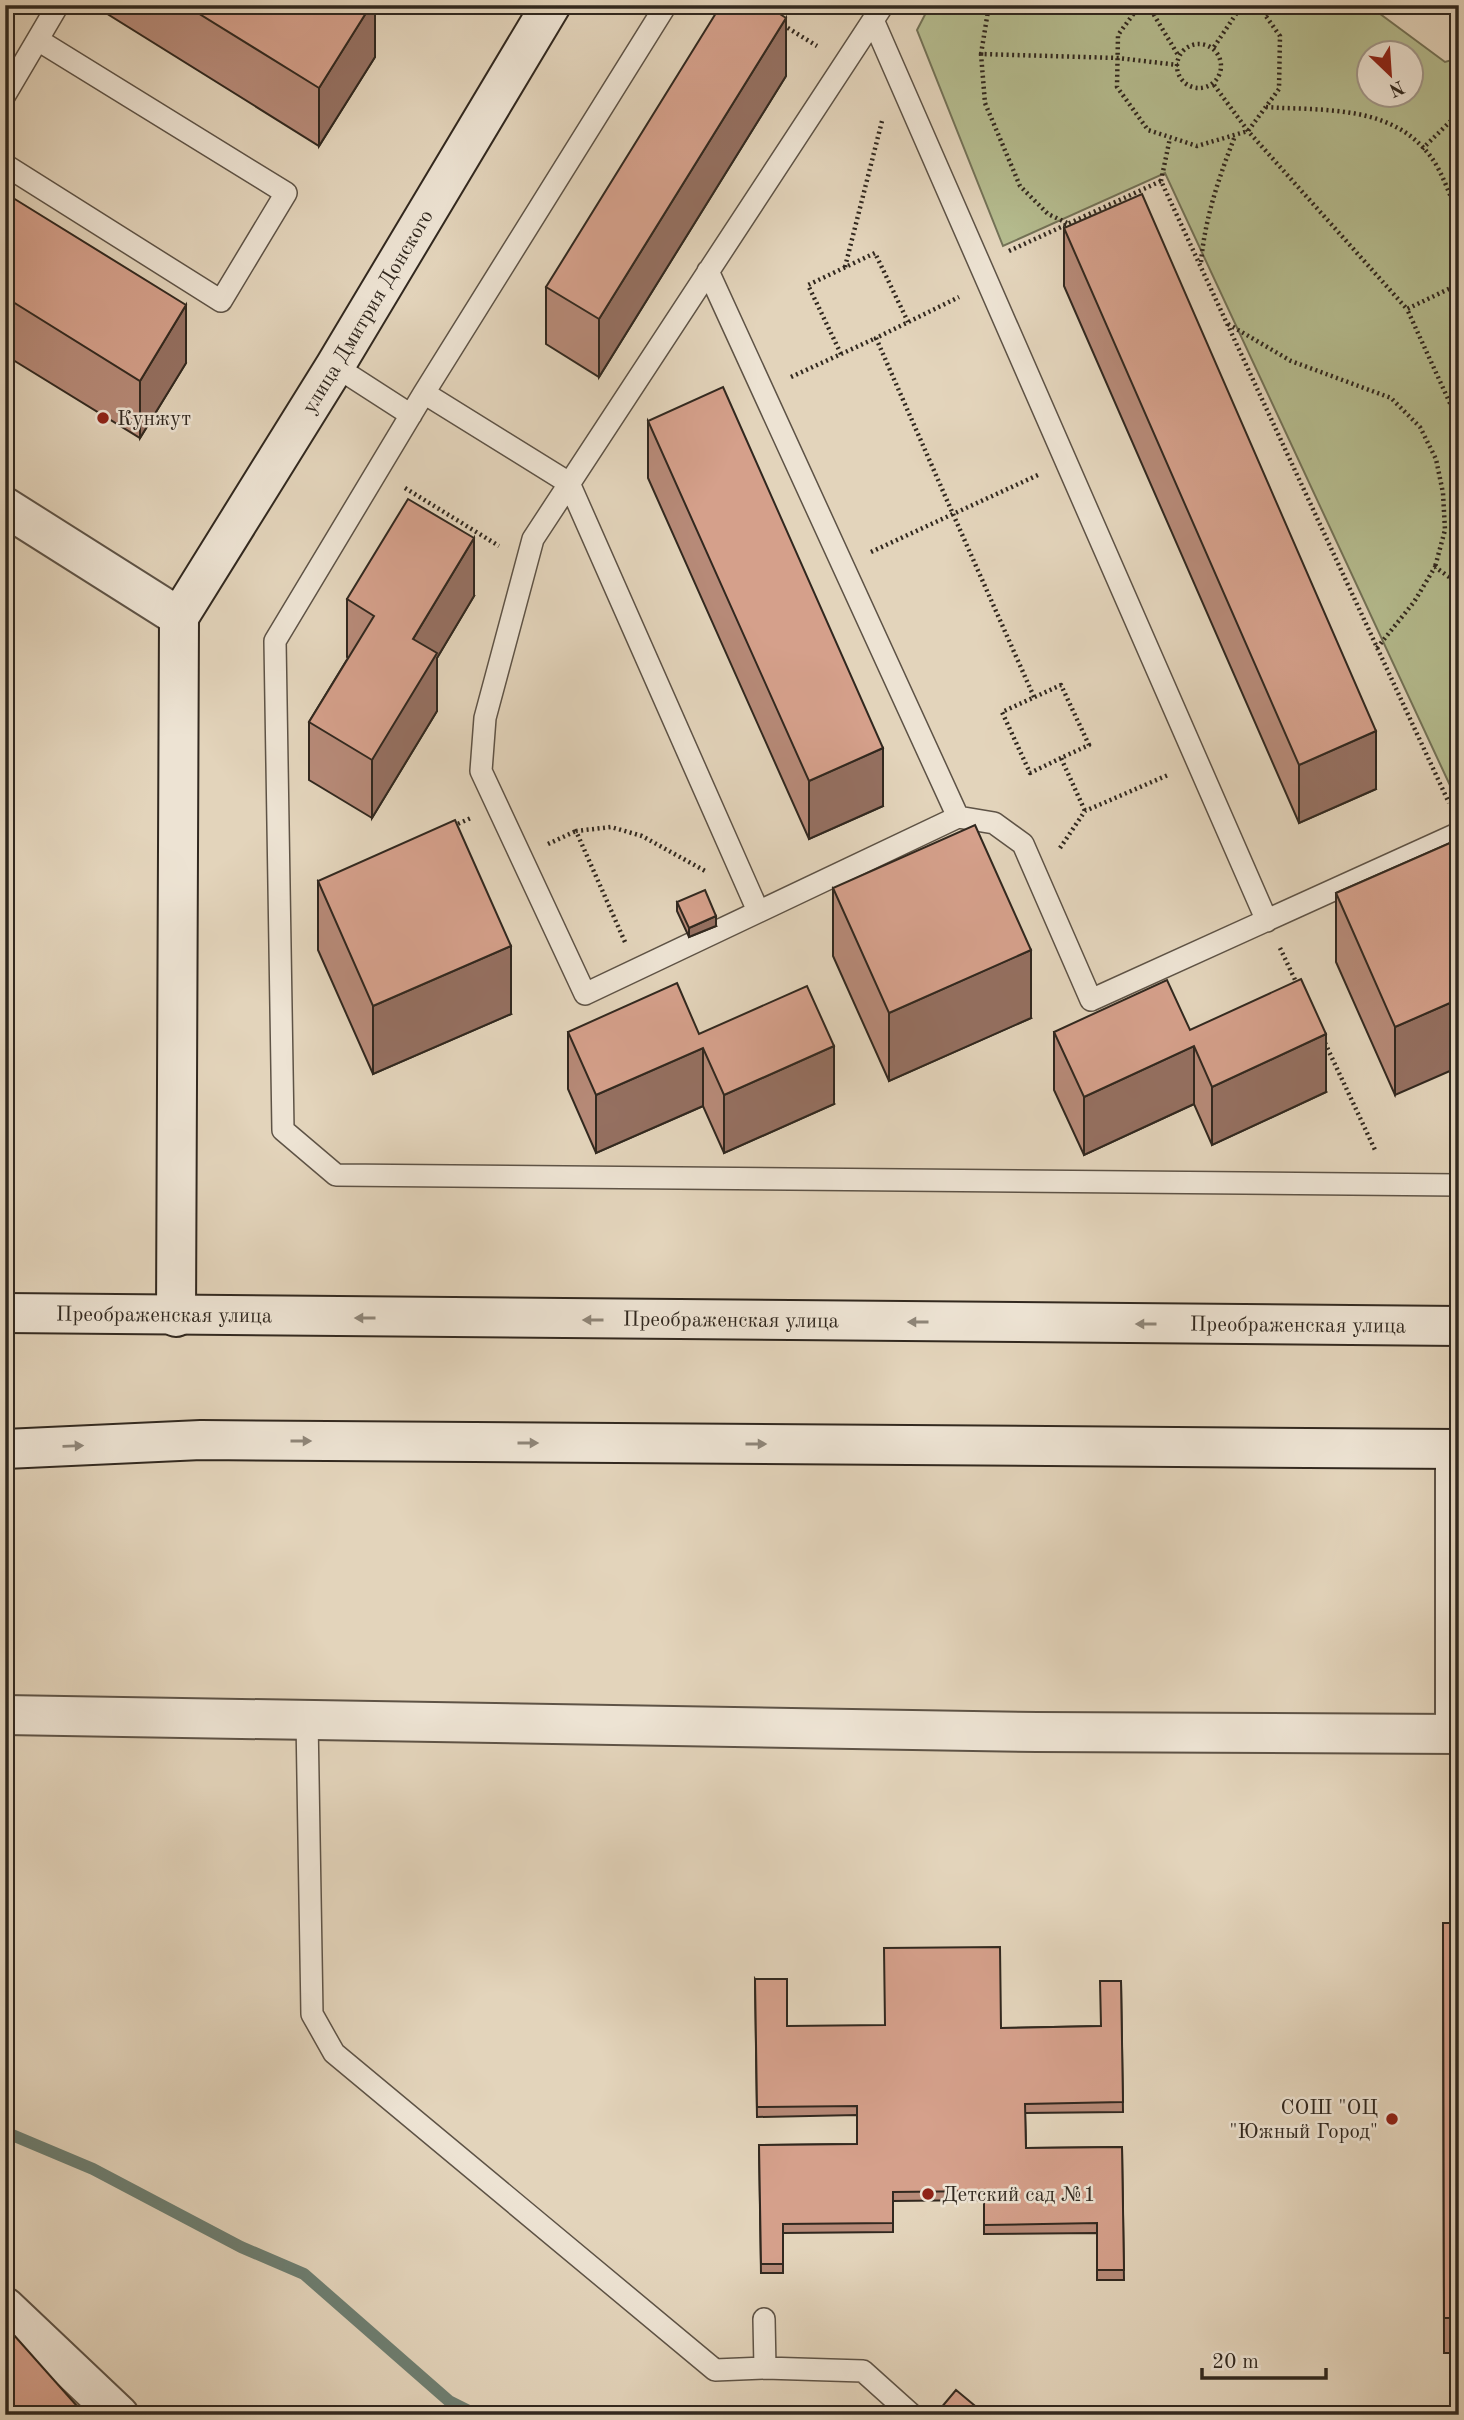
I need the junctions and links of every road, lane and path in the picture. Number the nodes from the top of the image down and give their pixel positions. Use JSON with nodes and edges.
{"nodes":[{"id":1,"x":58,"y":5,"type":"edge"},
{"id":2,"x":551,"y":5,"type":"edge"},
{"id":3,"x":666,"y":5,"type":"edge"},
{"id":4,"x":989,"y":5,"type":"edge"},
{"id":5,"x":1140,"y":5,"type":"edge"},
{"id":6,"x":1149,"y":5,"type":"edge"},
{"id":7,"x":1242,"y":5,"type":"edge"},
{"id":8,"x":1258,"y":5,"type":"edge"},
{"id":9,"x":1271,"y":5,"type":"edge"},
{"id":10,"x":878,"y":13,"type":"edge"},
{"id":11,"x":1265,"y":15,"type":"junction"},
{"id":12,"x":773,"y":19,"type":"edge"},
{"id":13,"x":38,"y":40,"type":"junction"},
{"id":14,"x":1214,"y":47,"type":"junction"},
{"id":15,"x":981,"y":54,"type":"junction"},
{"id":16,"x":1178,"y":55,"type":"junction"},
{"id":17,"x":1118,"y":58,"type":"junction"},
{"id":18,"x":845,"y":62,"type":"junction"},
{"id":19,"x":1178,"y":65,"type":"junction"},
{"id":20,"x":894,"y":69,"type":"junction"},
{"id":21,"x":1214,"y":85,"type":"junction"},
{"id":22,"x":5,"y":94,"type":"edge"},
{"id":23,"x":1266,"y":107,"type":"junction"},
{"id":24,"x":1459,"y":113,"type":"edge"},
{"id":25,"x":1248,"y":131,"type":"junction"},
{"id":26,"x":1235,"y":135,"type":"junction"},
{"id":27,"x":1170,"y":138,"type":"junction"},
{"id":28,"x":1422,"y":149,"type":"junction"},
{"id":29,"x":5,"y":165,"type":"edge"},
{"id":30,"x":1161,"y":181,"type":"junction"},
{"id":31,"x":1459,"y":216,"type":"edge"},
{"id":32,"x":1068,"y":224,"type":"junction"},
{"id":33,"x":1200,"y":265,"type":"junction"},
{"id":34,"x":845,"y":267,"type":"junction"},
{"id":35,"x":708,"y":271,"type":"junction"},
{"id":36,"x":984,"y":274,"type":"junction"},
{"id":37,"x":1459,"y":284,"type":"edge"},
{"id":38,"x":1407,"y":309,"type":"junction"},
{"id":39,"x":908,"y":322,"type":"junction"},
{"id":40,"x":1227,"y":324,"type":"junction"},
{"id":41,"x":876,"y":338,"type":"junction"},
{"id":42,"x":841,"y":354,"type":"junction"},
{"id":43,"x":335,"y":366,"type":"junction"},
{"id":44,"x":762,"y":390,"type":"junction"},
{"id":45,"x":424,"y":393,"type":"junction"},
{"id":46,"x":411,"y":415,"type":"junction"},
{"id":47,"x":1459,"y":423,"type":"edge"},
{"id":48,"x":1066,"y":462,"type":"junction"},
{"id":49,"x":377,"y":471,"type":"junction"},
{"id":50,"x":569,"y":483,"type":"junction"},
{"id":51,"x":5,"y":507,"type":"edge"},
{"id":52,"x":953,"y":514,"type":"junction"},
{"id":53,"x":526,"y":562,"type":"junction"},
{"id":54,"x":842,"y":565,"type":"junction"},
{"id":55,"x":1435,"y":567,"type":"junction"},
{"id":56,"x":1459,"y":584,"type":"edge"},
{"id":57,"x":179,"y":617,"type":"junction"},
{"id":58,"x":1459,"y":621,"type":"edge"},
{"id":59,"x":1377,"y":648,"type":"junction"},
{"id":60,"x":1459,"y":668,"type":"edge"},
{"id":61,"x":1034,"y":697,"type":"junction"},
{"id":62,"x":1061,"y":758,"type":"junction"},
{"id":63,"x":1198,"y":763,"type":"junction"},
{"id":64,"x":497,"y":806,"type":"junction"},
{"id":65,"x":1086,"y":811,"type":"junction"},
{"id":66,"x":958,"y":817,"type":"junction"},
{"id":67,"x":1456,"y":823,"type":"edge"},
{"id":68,"x":449,"y":828,"type":"edge"},
{"id":69,"x":1039,"y":880,"type":"junction"},
{"id":70,"x":745,"y":883,"type":"junction"},
{"id":71,"x":758,"y":911,"type":"junction"},
{"id":72,"x":1267,"y":920,"type":"junction"},
{"id":73,"x":637,"y":969,"type":"junction"},
{"id":74,"x":1302,"y":996,"type":"edge"},
{"id":75,"x":1320,"y":1034,"type":"edge"},
{"id":76,"x":1392,"y":1184,"type":"junction"},
{"id":77,"x":1459,"y":1185,"type":"edge"},
{"id":78,"x":5,"y":1313,"type":"edge"},
{"id":79,"x":176,"y":1317,"type":"junction"},
{"id":80,"x":1459,"y":1326,"type":"edge"},
{"id":81,"x":5,"y":1449,"type":"edge"},
{"id":82,"x":1457,"y":1449,"type":"edge"},
{"id":83,"x":5,"y":1715,"type":"edge"},
{"id":84,"x":307,"y":1719,"type":"junction"},
{"id":85,"x":1457,"y":1734,"type":"edge"},
{"id":86,"x":5,"y":2306,"type":"edge"},
{"id":87,"x":764,"y":2319,"type":"dead end"},
{"id":88,"x":765,"y":2368,"type":"junction"},
{"id":89,"x":119,"y":2415,"type":"edge"},
{"id":90,"x":912,"y":2415,"type":"edge"}],
"edges":[{"from":1,"to":13,"type":"lane"},
{"from":2,"to":43,"type":"street","name":"улица Дмитрия Донского"},
{"from":3,"to":45,"type":"lane"},
{"from":4,"to":15,"type":"path"},
{"from":5,"to":17,"type":"path"},
{"from":6,"to":16,"type":"path"},
{"from":7,"to":14,"type":"path"},
{"from":8,"to":11,"type":"path"},
{"from":9,"to":11,"type":"path"},
{"from":10,"to":18,"type":"lane"},
{"from":10,"to":20,"type":"lane"},
{"from":11,"to":23,"type":"path"},
{"from":12,"to":18,"type":"path"},
{"from":13,"to":22,"type":"lane"},
{"from":13,"to":29,"type":"lane"},
{"from":14,"to":16,"type":"path"},
{"from":14,"to":21,"type":"path"},
{"from":15,"to":17,"type":"path"},
{"from":15,"to":32,"type":"path"},
{"from":16,"to":19,"type":"path"},
{"from":17,"to":19,"type":"path"},
{"from":17,"to":27,"type":"path"},
{"from":18,"to":35,"type":"lane"},
{"from":19,"to":21,"type":"path"},
{"from":20,"to":34,"type":"path"},
{"from":20,"to":36,"type":"lane"},
{"from":21,"to":25,"type":"path"},
{"from":23,"to":25,"type":"path"},
{"from":23,"to":28,"type":"path"},
{"from":24,"to":28,"type":"path"},
{"from":25,"to":26,"type":"path"},
{"from":25,"to":38,"type":"path"},
{"from":26,"to":27,"type":"path"},
{"from":26,"to":33,"type":"path"},
{"from":27,"to":30,"type":"path"},
{"from":28,"to":31,"type":"path"},
{"from":30,"to":32,"type":"path"},
{"from":30,"to":33,"type":"path"},
{"from":32,"to":36,"type":"path"},
{"from":33,"to":40,"type":"path"},
{"from":34,"to":39,"type":"path"},
{"from":34,"to":42,"type":"path"},
{"from":35,"to":44,"type":"lane"},
{"from":35,"to":50,"type":"lane"},
{"from":36,"to":39,"type":"path"},
{"from":36,"to":48,"type":"lane"},
{"from":37,"to":38,"type":"path"},
{"from":38,"to":47,"type":"path"},
{"from":39,"to":41,"type":"path"},
{"from":40,"to":55,"type":"path"},
{"from":40,"to":59,"type":"path"},
{"from":41,"to":42,"type":"path"},
{"from":41,"to":52,"type":"path"},
{"from":42,"to":44,"type":"path"},
{"from":43,"to":46,"type":"lane"},
{"from":43,"to":57,"type":"street","name":"улица Дмитрия Донского"},
{"from":44,"to":54,"type":"lane"},
{"from":45,"to":46,"type":"lane"},
{"from":45,"to":50,"type":"lane"},
{"from":46,"to":49,"type":"lane"},
{"from":48,"to":52,"type":"path"},
{"from":48,"to":63,"type":"lane"},
{"from":49,"to":53,"type":"path"},
{"from":49,"to":76,"type":"lane"},
{"from":50,"to":53,"type":"lane"},
{"from":50,"to":70,"type":"lane"},
{"from":51,"to":57,"type":"street"},
{"from":52,"to":54,"type":"path"},
{"from":52,"to":61,"type":"path"},
{"from":53,"to":64,"type":"lane"},
{"from":54,"to":66,"type":"lane"},
{"from":55,"to":56,"type":"path"},
{"from":55,"to":59,"type":"path"},
{"from":57,"to":79,"type":"street"},
{"from":58,"to":60,"type":"path"},
{"from":59,"to":67,"type":"path"},
{"from":61,"to":62,"type":"path"},
{"from":61,"to":62,"type":"path"},
{"from":62,"to":65,"type":"path"},
{"from":63,"to":65,"type":"path"},
{"from":63,"to":72,"type":"lane"},
{"from":64,"to":68,"type":"path"},
{"from":64,"to":73,"type":"lane"},
{"from":65,"to":69,"type":"path"},
{"from":66,"to":69,"type":"lane"},
{"from":66,"to":71,"type":"lane"},
{"from":67,"to":72,"type":"lane"},
{"from":69,"to":72,"type":"lane"},
{"from":70,"to":71,"type":"lane"},
{"from":70,"to":73,"type":"path"},
{"from":71,"to":73,"type":"lane"},
{"from":72,"to":74,"type":"path"},
{"from":75,"to":76,"type":"path"},
{"from":76,"to":77,"type":"lane"},
{"from":78,"to":79,"type":"street","name":"Преображенская улица"},
{"from":80,"to":79,"type":"street","name":"Преображенская улица","one_way":true},
{"from":81,"to":82,"type":"street","one_way":true},
{"from":82,"to":85,"type":"street"},
{"from":83,"to":84,"type":"street"},
{"from":84,"to":85,"type":"street"},
{"from":84,"to":88,"type":"lane"},
{"from":86,"to":89,"type":"street"},
{"from":87,"to":88,"type":"lane"},
{"from":88,"to":90,"type":"lane"}]}
